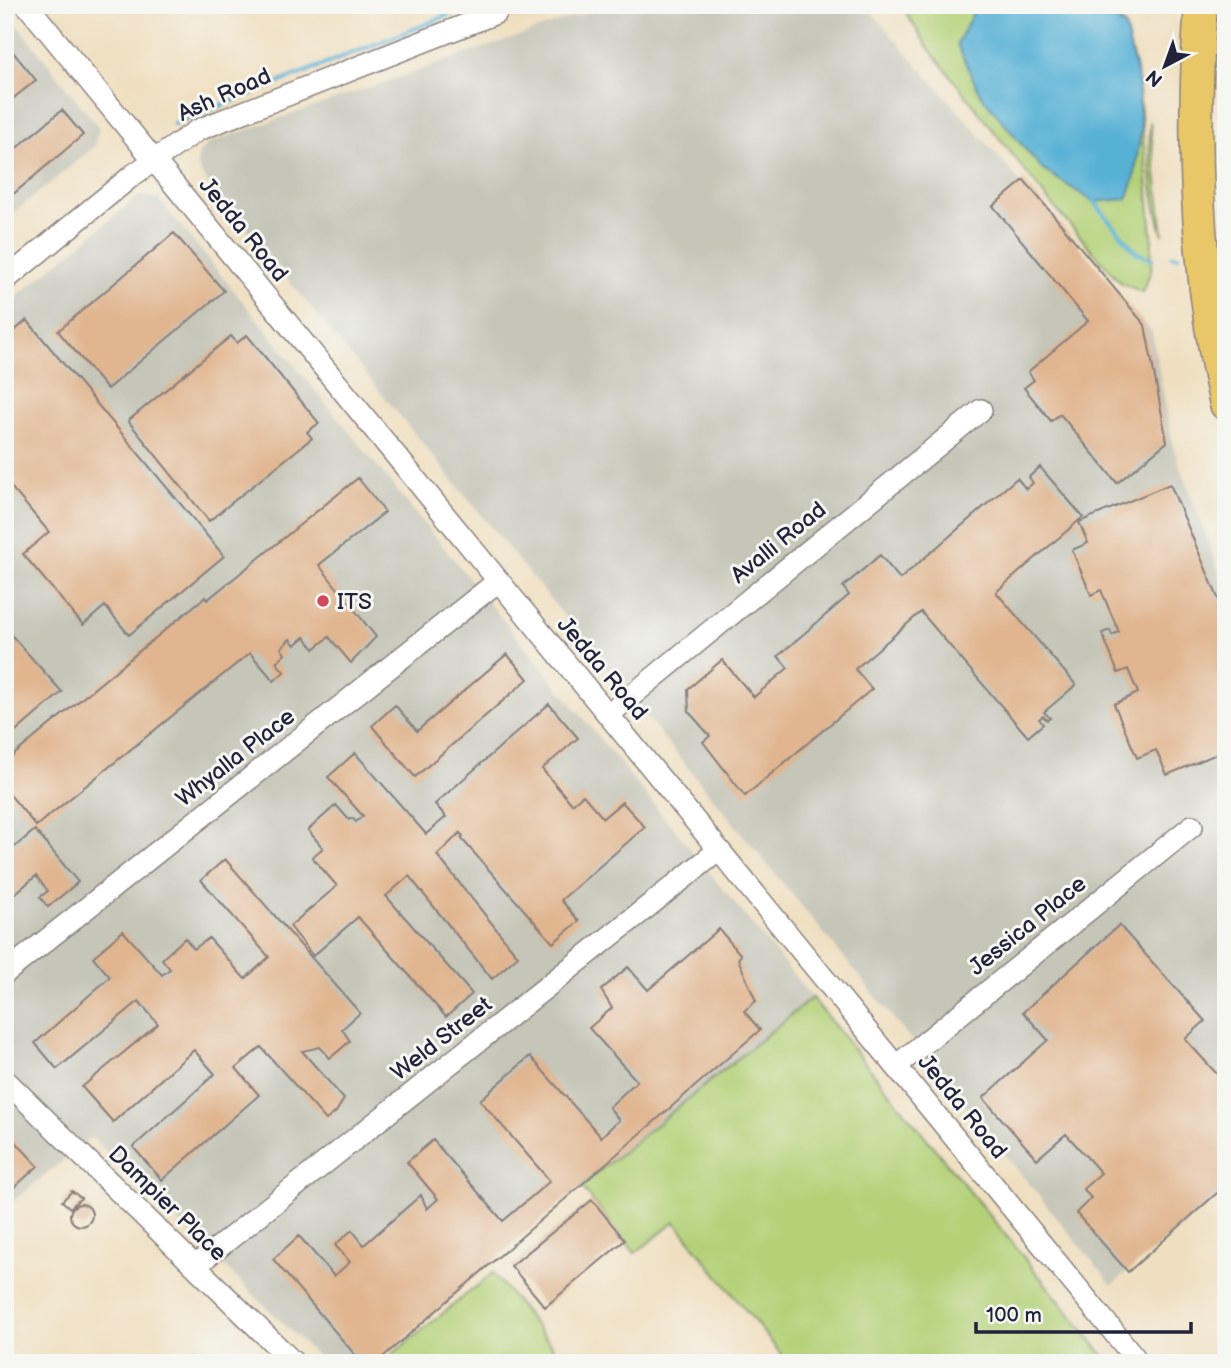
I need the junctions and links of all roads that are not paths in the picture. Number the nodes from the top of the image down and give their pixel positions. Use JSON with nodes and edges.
{"nodes":[{"id":1,"x":27,"y":5,"type":"edge"},
{"id":2,"x":1201,"y":5,"type":"edge"},
{"id":3,"x":496,"y":13,"type":"dead end"},
{"id":4,"x":154,"y":160,"type":"junction"},
{"id":5,"x":5,"y":280,"type":"edge"},
{"id":6,"x":1226,"y":404,"type":"edge"},
{"id":7,"x":981,"y":410,"type":"dead end"},
{"id":8,"x":498,"y":582,"type":"junction"},
{"id":9,"x":608,"y":715,"type":"junction"},
{"id":10,"x":1192,"y":826,"type":"dead end"},
{"id":11,"x":719,"y":850,"type":"junction"},
{"id":12,"x":5,"y":973,"type":"edge"},
{"id":13,"x":896,"y":1066,"type":"junction"},
{"id":14,"x":5,"y":1080,"type":"edge"},
{"id":15,"x":195,"y":1266,"type":"junction"},
{"id":16,"x":294,"y":1363,"type":"edge"},
{"id":17,"x":1139,"y":1363,"type":"edge"}],
"edges":[{"from":1,"to":4,"type":"street","name":"Jedda Road"},
{"from":2,"to":6,"type":"highway"},
{"from":3,"to":4,"type":"street","name":"Ash Road"},
{"from":4,"to":5,"type":"street","name":"Ash Road"},
{"from":4,"to":8,"type":"street","name":"Jedda Road"},
{"from":7,"to":9,"type":"street","name":"Avalli Road"},
{"from":8,"to":9,"type":"street","name":"Jedda Road"},
{"from":8,"to":12,"type":"street","name":"Whyalla Place"},
{"from":9,"to":11,"type":"street","name":"Jedda Road"},
{"from":10,"to":13,"type":"street","name":"Jessica Place"},
{"from":11,"to":13,"type":"street","name":"Jedda Road"},
{"from":11,"to":15,"type":"street","name":"Weld Street"},
{"from":13,"to":17,"type":"street","name":"Jedda Road"},
{"from":14,"to":15,"type":"street","name":"Dampier Place"},
{"from":15,"to":16,"type":"street","name":"Dampier Place"}]}
